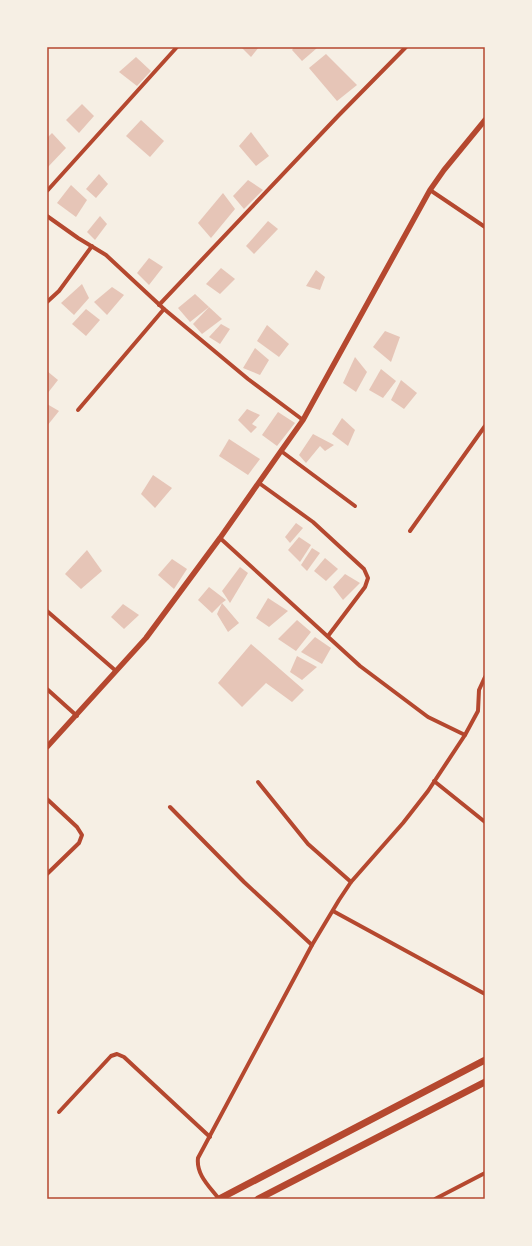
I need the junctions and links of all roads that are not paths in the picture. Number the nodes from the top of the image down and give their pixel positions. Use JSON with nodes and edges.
{"nodes":[{"id":1,"x":177,"y":47,"type":"edge"},
{"id":2,"x":406,"y":47,"type":"edge"},
{"id":3,"x":485,"y":120,"type":"edge"},
{"id":4,"x":430,"y":190,"type":"junction"},
{"id":5,"x":47,"y":191,"type":"edge"},
{"id":6,"x":47,"y":216,"type":"edge"},
{"id":7,"x":485,"y":227,"type":"edge"},
{"id":8,"x":92,"y":246,"type":"junction"},
{"id":9,"x":47,"y":302,"type":"edge"},
{"id":10,"x":159,"y":305,"type":"junction"},
{"id":11,"x":164,"y":309,"type":"junction"},
{"id":12,"x":78,"y":410,"type":"dead end"},
{"id":13,"x":303,"y":420,"type":"junction"},
{"id":14,"x":485,"y":426,"type":"edge"},
{"id":15,"x":281,"y":451,"type":"junction"},
{"id":16,"x":259,"y":483,"type":"junction"},
{"id":17,"x":355,"y":506,"type":"dead end"},
{"id":18,"x":410,"y":531,"type":"dead end"},
{"id":19,"x":220,"y":538,"type":"junction"},
{"id":20,"x":47,"y":611,"type":"edge"},
{"id":21,"x":328,"y":636,"type":"junction"},
{"id":22,"x":116,"y":671,"type":"junction"},
{"id":23,"x":485,"y":677,"type":"edge"},
{"id":24,"x":47,"y":689,"type":"edge"},
{"id":25,"x":77,"y":716,"type":"junction"},
{"id":26,"x":464,"y":734,"type":"junction"},
{"id":27,"x":47,"y":747,"type":"edge"},
{"id":28,"x":434,"y":781,"type":"junction"},
{"id":29,"x":258,"y":782,"type":"dead end"},
{"id":30,"x":47,"y":800,"type":"edge"},
{"id":31,"x":170,"y":807,"type":"dead end"},
{"id":32,"x":485,"y":822,"type":"edge"},
{"id":33,"x":47,"y":874,"type":"edge"},
{"id":34,"x":351,"y":882,"type":"junction"},
{"id":35,"x":333,"y":911,"type":"junction"},
{"id":36,"x":312,"y":945,"type":"junction"},
{"id":37,"x":485,"y":994,"type":"edge"},
{"id":38,"x":485,"y":1060,"type":"edge"},
{"id":39,"x":485,"y":1082,"type":"edge"},
{"id":40,"x":58,"y":1112,"type":"dead end"},
{"id":41,"x":210,"y":1137,"type":"junction"},
{"id":42,"x":485,"y":1173,"type":"edge"},
{"id":43,"x":219,"y":1199,"type":"edge"},
{"id":44,"x":258,"y":1199,"type":"edge"},
{"id":45,"x":435,"y":1199,"type":"edge"}],
"edges":[{"from":1,"to":5,"type":"street"},
{"from":2,"to":10,"type":"street"},
{"from":3,"to":4,"type":"street"},
{"from":4,"to":7,"type":"street"},
{"from":4,"to":13,"type":"street"},
{"from":6,"to":8,"type":"street"},
{"from":8,"to":9,"type":"street"},
{"from":8,"to":10,"type":"street"},
{"from":10,"to":11,"type":"street"},
{"from":11,"to":12,"type":"street"},
{"from":11,"to":13,"type":"street"},
{"from":13,"to":15,"type":"street"},
{"from":14,"to":18,"type":"street"},
{"from":15,"to":16,"type":"street"},
{"from":15,"to":17,"type":"street"},
{"from":16,"to":19,"type":"street"},
{"from":16,"to":21,"type":"street"},
{"from":19,"to":21,"type":"street"},
{"from":19,"to":22,"type":"street"},
{"from":20,"to":22,"type":"street"},
{"from":21,"to":26,"type":"street"},
{"from":22,"to":25,"type":"street"},
{"from":23,"to":26,"type":"street"},
{"from":24,"to":25,"type":"street"},
{"from":25,"to":27,"type":"street"},
{"from":26,"to":28,"type":"street"},
{"from":28,"to":32,"type":"street"},
{"from":28,"to":34,"type":"street"},
{"from":29,"to":34,"type":"street"},
{"from":30,"to":33,"type":"street"},
{"from":31,"to":36,"type":"street"},
{"from":34,"to":35,"type":"street"},
{"from":35,"to":36,"type":"street"},
{"from":35,"to":37,"type":"street"},
{"from":36,"to":41,"type":"street"},
{"from":38,"to":43,"type":"main road"},
{"from":39,"to":44,"type":"main road"},
{"from":40,"to":41,"type":"street"},
{"from":41,"to":43,"type":"street"},
{"from":42,"to":45,"type":"street"}]}
